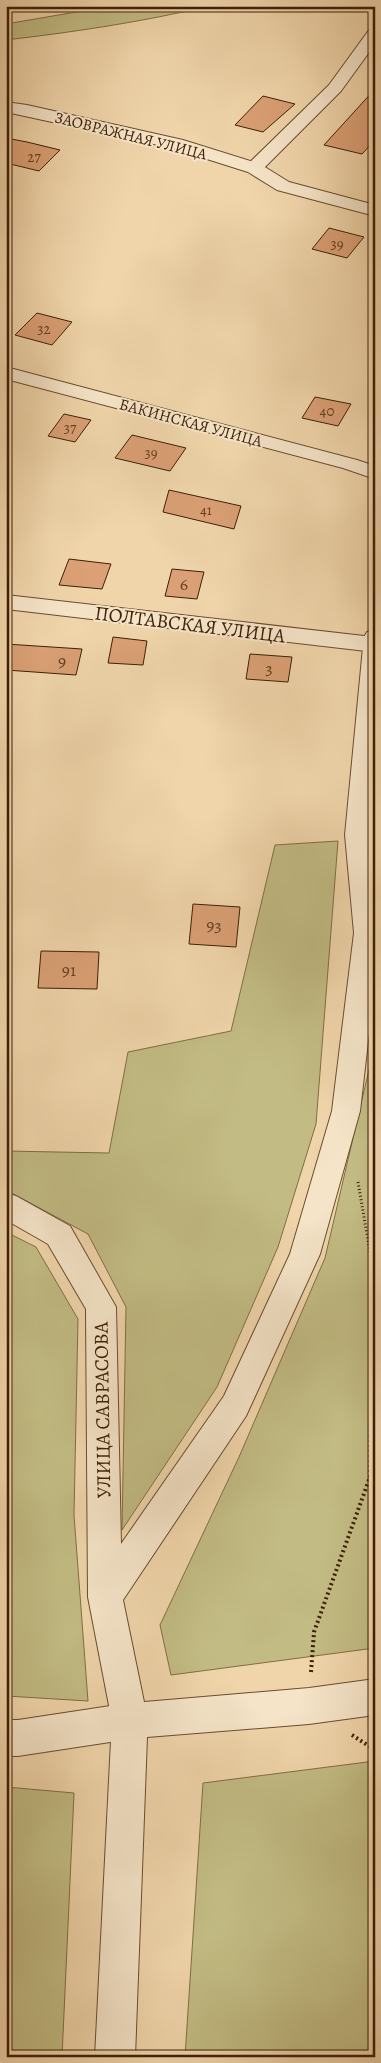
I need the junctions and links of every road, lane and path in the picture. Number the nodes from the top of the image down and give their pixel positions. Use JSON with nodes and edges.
{"nodes":[{"id":1,"x":375,"y":33,"type":"edge"},
{"id":2,"x":6,"y":107,"type":"edge"},
{"id":3,"x":254,"y":168,"type":"junction"},
{"id":4,"x":375,"y":211,"type":"edge"},
{"id":5,"x":6,"y":373,"type":"edge"},
{"id":6,"x":375,"y":474,"type":"edge"},
{"id":7,"x":6,"y":602,"type":"edge"},
{"id":8,"x":374,"y":641,"type":"edge"},
{"id":9,"x":357,"y":1176,"type":"dead end"},
{"id":10,"x":6,"y":1205,"type":"edge"},
{"id":11,"x":370,"y":1477,"type":"junction"},
{"id":12,"x":375,"y":1503,"type":"edge"},
{"id":13,"x":104,"y":1597,"type":"junction"},
{"id":14,"x":375,"y":1697,"type":"edge"},
{"id":15,"x":309,"y":1706,"type":"junction"},
{"id":16,"x":130,"y":1721,"type":"junction"},
{"id":17,"x":6,"y":1738,"type":"edge"},
{"id":18,"x":115,"y":2057,"type":"edge"}],
"edges":[{"from":1,"to":3,"type":"street"},
{"from":2,"to":3,"type":"street","name":"ЗАОВРАЖНАЯ УЛИЦА"},
{"from":3,"to":4,"type":"street","name":"ЗАОВРАЖНАЯ УЛИЦА"},
{"from":5,"to":6,"type":"street","name":"БАКИНСКАЯ УЛИЦА"},
{"from":7,"to":8,"type":"street","name":"ПОЛТАВСКАЯ УЛИЦА"},
{"from":8,"to":13,"type":"street"},
{"from":9,"to":11,"type":"path"},
{"from":10,"to":13,"type":"street","name":"УЛИЦА САВРАСОВА"},
{"from":11,"to":12,"type":"path"},
{"from":11,"to":15,"type":"path"},
{"from":13,"to":16,"type":"street","name":"УЛИЦА САВРАСОВА"},
{"from":14,"to":15,"type":"street"},
{"from":15,"to":16,"type":"street"},
{"from":16,"to":17,"type":"street"},
{"from":16,"to":18,"type":"street","name":"УЛИЦА САВРАСОВА"}]}
